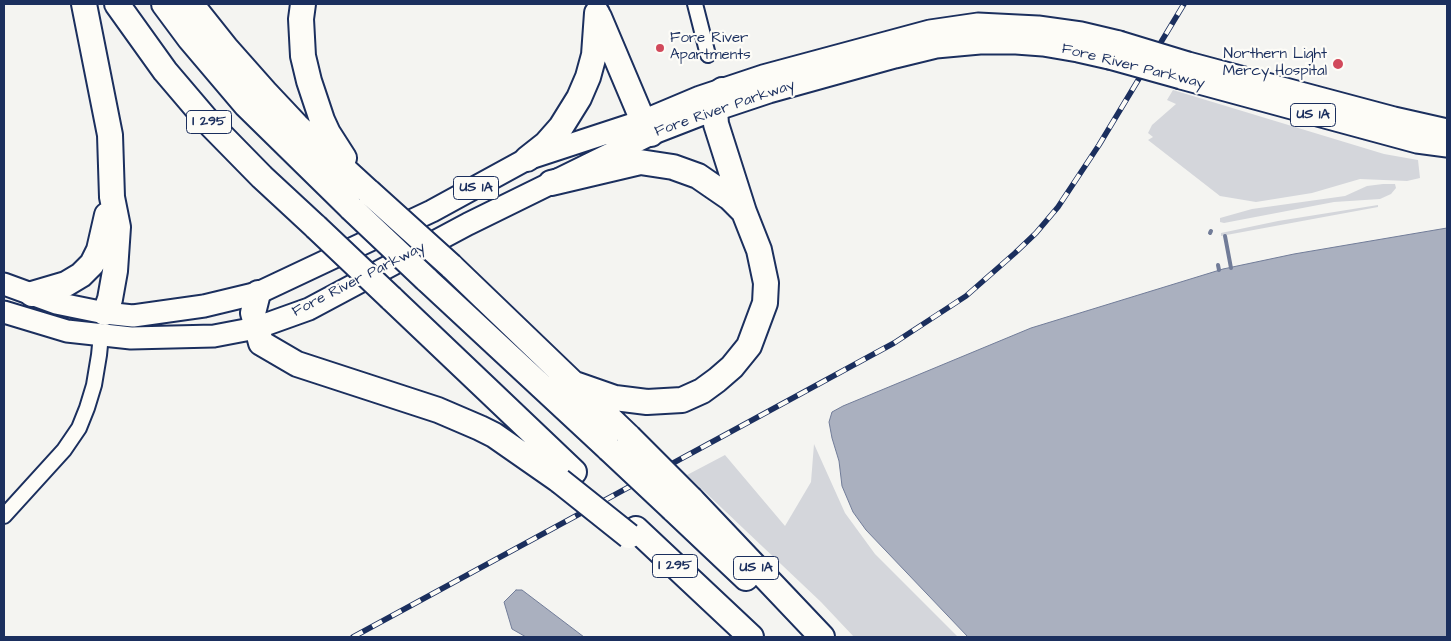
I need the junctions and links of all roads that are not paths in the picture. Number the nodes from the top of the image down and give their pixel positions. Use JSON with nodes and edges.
{"nodes":[{"id":1,"x":84,"y":4,"type":"edge"},
{"id":2,"x":117,"y":4,"type":"edge"},
{"id":3,"x":164,"y":4,"type":"edge"},
{"id":4,"x":191,"y":4,"type":"edge"},
{"id":5,"x":695,"y":4,"type":"edge"},
{"id":6,"x":596,"y":8,"type":"edge"},
{"id":7,"x":304,"y":9,"type":"edge"},
{"id":8,"x":708,"y":55,"type":"dead end"},
{"id":9,"x":1184,"y":71,"type":"junction"},
{"id":10,"x":718,"y":100,"type":"junction"},
{"id":11,"x":647,"y":127,"type":"junction"},
{"id":12,"x":1447,"y":130,"type":"edge"},
{"id":13,"x":1447,"y":146,"type":"edge"},
{"id":14,"x":527,"y":159,"type":"junction"},
{"id":15,"x":551,"y":183,"type":"junction"},
{"id":16,"x":368,"y":192,"type":"junction"},
{"id":17,"x":112,"y":197,"type":"junction"},
{"id":18,"x":744,"y":212,"type":"junction"},
{"id":19,"x":4,"y":284,"type":"edge"},
{"id":20,"x":258,"y":293,"type":"junction"},
{"id":21,"x":32,"y":294,"type":"junction"},
{"id":22,"x":4,"y":312,"type":"edge"},
{"id":23,"x":103,"y":324,"type":"junction"},
{"id":24,"x":256,"y":328,"type":"junction"},
{"id":25,"x":572,"y":382,"type":"junction"},
{"id":26,"x":567,"y":476,"type":"junction"},
{"id":27,"x":682,"y":504,"type":"junction"},
{"id":28,"x":4,"y":516,"type":"edge"},
{"id":29,"x":752,"y":637,"type":"edge"},
{"id":30,"x":809,"y":637,"type":"edge"},
{"id":31,"x":822,"y":637,"type":"edge"}],
"edges":[{"from":1,"to":17,"type":"highway"},
{"from":2,"to":26,"type":"highway","number":"I 295","bridge":true},
{"from":3,"to":27,"type":"highway","number":"I 295","bridge":true},
{"from":4,"to":16,"type":"highway"},
{"from":5,"to":8,"type":"street"},
{"from":6,"to":11,"type":"highway"},
{"from":6,"to":14,"type":"highway"},
{"from":7,"to":16,"type":"highway","number":"US 1A"},
{"from":9,"to":10,"type":"main road","name":"Fore River Parkway","number":"US 1A","bridge":true},
{"from":9,"to":12,"type":"main road","name":"Fore River Parkway","number":"US 1A"},
{"from":9,"to":13,"type":"main road","name":"Fore River Parkway","number":"US 1A"},
{"from":10,"to":11,"type":"main road","name":"Fore River Parkway","number":"US 1A"},
{"from":10,"to":18,"type":"highway"},
{"from":11,"to":14,"type":"main road","name":"Fore River Parkway","number":"US 1A"},
{"from":11,"to":15,"type":"main road","name":"Fore River Parkway"},
{"from":14,"to":20,"type":"main road","name":"Fore River Parkway","number":"US 1A"},
{"from":15,"to":18,"type":"highway"},
{"from":15,"to":24,"type":"main road","name":"Fore River Parkway"},
{"from":16,"to":25,"type":"highway","number":"US 1A","bridge":true},
{"from":17,"to":21,"type":"highway"},
{"from":17,"to":23,"type":"highway"},
{"from":18,"to":25,"type":"highway"},
{"from":19,"to":21,"type":"main road","name":"Fore River Parkway"},
{"from":20,"to":23,"type":"main road","name":"Fore River Parkway"},
{"from":20,"to":24,"type":"highway"},
{"from":21,"to":23,"type":"main road","name":"Fore River Parkway"},
{"from":22,"to":23,"type":"main road","name":"Fore River Parkway"},
{"from":23,"to":24,"type":"main road","name":"Fore River Parkway"},
{"from":23,"to":28,"type":"street"},
{"from":24,"to":26,"type":"highway"},
{"from":25,"to":27,"type":"highway","number":"US 1A","bridge":true},
{"from":26,"to":29,"type":"highway","bridge":true},
{"from":27,"to":30,"type":"highway","number":"I 295"},
{"from":27,"to":31,"type":"highway","number":"US 1A"}]}
